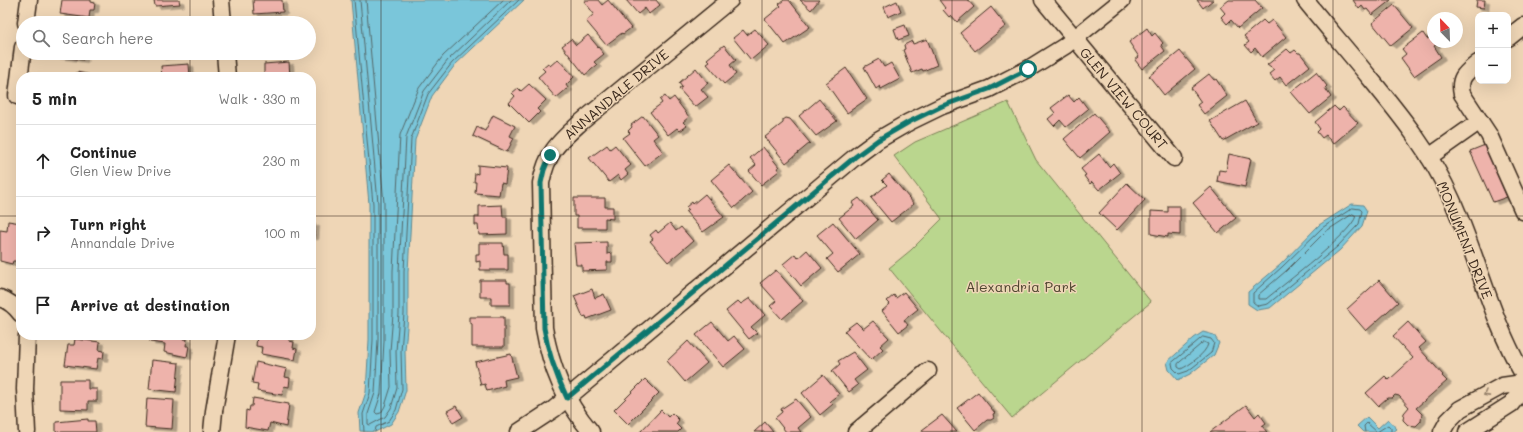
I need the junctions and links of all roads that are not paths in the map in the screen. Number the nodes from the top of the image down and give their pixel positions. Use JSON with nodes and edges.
{"nodes":[{"id":1,"x":29,"y":0,"type":"edge"},
{"id":2,"x":221,"y":0,"type":"edge"},
{"id":3,"x":730,"y":0,"type":"edge"},
{"id":4,"x":1043,"y":0,"type":"edge"},
{"id":5,"x":1122,"y":0,"type":"edge"},
{"id":6,"x":1305,"y":0,"type":"edge"},
{"id":7,"x":27,"y":16,"type":"edge"},
{"id":8,"x":222,"y":16,"type":"edge"},
{"id":9,"x":1523,"y":26,"type":"edge"},
{"id":10,"x":1511,"y":36,"type":"edge"},
{"id":11,"x":1075,"y":39,"type":"junction"},
{"id":12,"x":21,"y":60,"type":"edge"},
{"id":13,"x":226,"y":60,"type":"edge"},
{"id":14,"x":1475,"y":66,"type":"edge"},
{"id":15,"x":20,"y":72,"type":"edge"},
{"id":16,"x":227,"y":72,"type":"edge"},
{"id":17,"x":1480,"y":122,"type":"junction"},
{"id":18,"x":1429,"y":157,"type":"junction"},
{"id":19,"x":1174,"y":158,"type":"dead end"},
{"id":20,"x":1523,"y":211,"type":"edge"},
{"id":21,"x":0,"y":298,"type":"edge"},
{"id":22,"x":16,"y":307,"type":"edge"},
{"id":23,"x":27,"y":340,"type":"edge"},
{"id":24,"x":226,"y":340,"type":"edge"},
{"id":25,"x":928,"y":371,"type":"dead end"},
{"id":26,"x":1523,"y":374,"type":"edge"},
{"id":27,"x":1523,"y":384,"type":"edge"},
{"id":28,"x":1523,"y":389,"type":"edge"},
{"id":29,"x":567,"y":398,"type":"junction"},
{"id":30,"x":26,"y":432,"type":"edge"},
{"id":31,"x":212,"y":432,"type":"edge"},
{"id":32,"x":519,"y":432,"type":"edge"},
{"id":33,"x":591,"y":432,"type":"edge"},
{"id":34,"x":856,"y":432,"type":"edge"},
{"id":35,"x":1442,"y":432,"type":"edge"},
{"id":36,"x":1467,"y":432,"type":"edge"}],
"edges":[{"from":1,"to":7,"type":"street"},
{"from":2,"to":8,"type":"street"},
{"from":3,"to":29,"type":"street","name":"ANNANDALE DRIVE"},
{"from":4,"to":11,"type":"street","name":"GLEN VIEW COURT"},
{"from":5,"to":11,"type":"street"},
{"from":6,"to":18,"type":"street","name":"MONUMENT DRIVE"},
{"from":9,"to":10,"type":"street"},
{"from":11,"to":19,"type":"street","name":"GLEN VIEW COURT"},
{"from":11,"to":29,"type":"street"},
{"from":12,"to":15,"type":"street"},
{"from":13,"to":16,"type":"street"},
{"from":14,"to":17,"type":"street"},
{"from":17,"to":18,"type":"street"},
{"from":17,"to":20,"type":"street"},
{"from":18,"to":26,"type":"street","name":"MONUMENT DRIVE"},
{"from":21,"to":22,"type":"street"},
{"from":23,"to":30,"type":"street"},
{"from":24,"to":31,"type":"street"},
{"from":25,"to":34,"type":"street"},
{"from":27,"to":35,"type":"street","one_way":true},
{"from":28,"to":36,"type":"street"},
{"from":29,"to":32,"type":"street"},
{"from":29,"to":33,"type":"street","name":"ANNANDALE DRIVE"}]}
